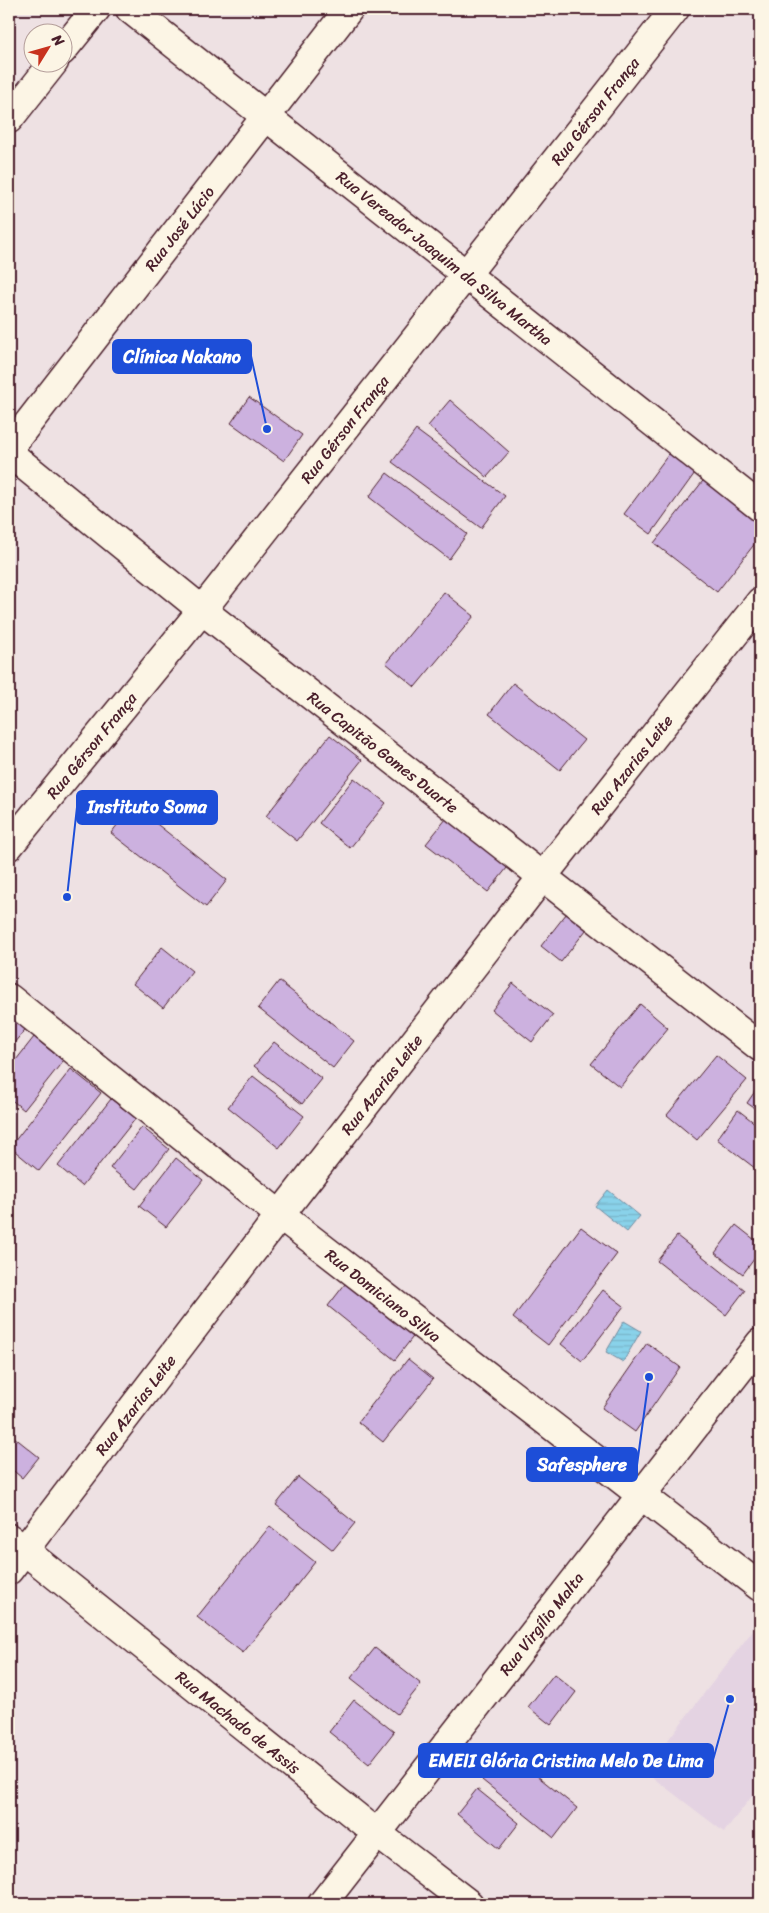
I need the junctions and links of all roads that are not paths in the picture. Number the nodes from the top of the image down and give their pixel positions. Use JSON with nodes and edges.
{"nodes":[{"id":1,"x":96,"y":9,"type":"edge"},
{"id":2,"x":130,"y":9,"type":"edge"},
{"id":3,"x":349,"y":9,"type":"edge"},
{"id":4,"x":676,"y":9,"type":"edge"},
{"id":5,"x":72,"y":39,"type":"edge"},
{"id":6,"x":46,"y":72,"type":"edge"},
{"id":7,"x":267,"y":115,"type":"junction"},
{"id":8,"x":9,"y":119,"type":"edge"},
{"id":9,"x":467,"y":275,"type":"junction"},
{"id":10,"x":9,"y":448,"type":"edge"},
{"id":11,"x":9,"y":453,"type":"edge"},
{"id":12,"x":760,"y":507,"type":"edge"},
{"id":13,"x":760,"y":602,"type":"edge"},
{"id":14,"x":202,"y":610,"type":"junction"},
{"id":15,"x":9,"y":846,"type":"edge"},
{"id":16,"x":544,"y":876,"type":"junction"},
{"id":17,"x":9,"y":998,"type":"edge"},
{"id":18,"x":760,"y":1047,"type":"edge"},
{"id":19,"x":280,"y":1215,"type":"junction"},
{"id":20,"x":760,"y":1343,"type":"edge"},
{"id":21,"x":642,"y":1495,"type":"junction"},
{"id":22,"x":14,"y":1553,"type":"edge"},
{"id":23,"x":760,"y":1587,"type":"edge"},
{"id":24,"x":378,"y":1834,"type":"junction"},
{"id":25,"x":322,"y":1904,"type":"edge"},
{"id":26,"x":470,"y":1904,"type":"edge"}],
"edges":[{"from":1,"to":5,"type":"street"},
{"from":2,"to":7,"type":"street","name":"Rua Vereador Joaquim da Silva Martha"},
{"from":3,"to":7,"type":"street","name":"Rua José Lúcio"},
{"from":4,"to":9,"type":"street","name":"Rua Gérson França"},
{"from":6,"to":8,"type":"street"},
{"from":7,"to":9,"type":"street","name":"Rua Vereador Joaquim da Silva Martha"},
{"from":7,"to":10,"type":"street","name":"Rua José Lúcio"},
{"from":9,"to":12,"type":"street","name":"Rua Vereador Joaquim da Silva Martha"},
{"from":9,"to":14,"type":"street","name":"Rua Gérson França"},
{"from":11,"to":14,"type":"street","name":"Rua Capitão Gomes Duarte"},
{"from":13,"to":16,"type":"street","name":"Rua Azarias Leite"},
{"from":14,"to":15,"type":"street","name":"Rua Gérson França"},
{"from":14,"to":16,"type":"street","name":"Rua Capitão Gomes Duarte"},
{"from":16,"to":18,"type":"street","name":"Rua Capitão Gomes Duarte"},
{"from":16,"to":19,"type":"street","name":"Rua Azarias Leite"},
{"from":17,"to":19,"type":"street","name":"Rua Domiciano Silva"},
{"from":19,"to":21,"type":"street","name":"Rua Domiciano Silva"},
{"from":19,"to":22,"type":"street","name":"Rua Azarias Leite"},
{"from":20,"to":21,"type":"street","name":"Rua Virgílio Malta"},
{"from":21,"to":23,"type":"street","name":"Rua Domiciano Silva"},
{"from":21,"to":24,"type":"street","name":"Rua Virgílio Malta"},
{"from":22,"to":24,"type":"street","name":"Rua Machado de Assis"},
{"from":24,"to":25,"type":"street","name":"Rua Virgílio Malta"},
{"from":24,"to":26,"type":"street","name":"Rua Machado de Assis"}]}
